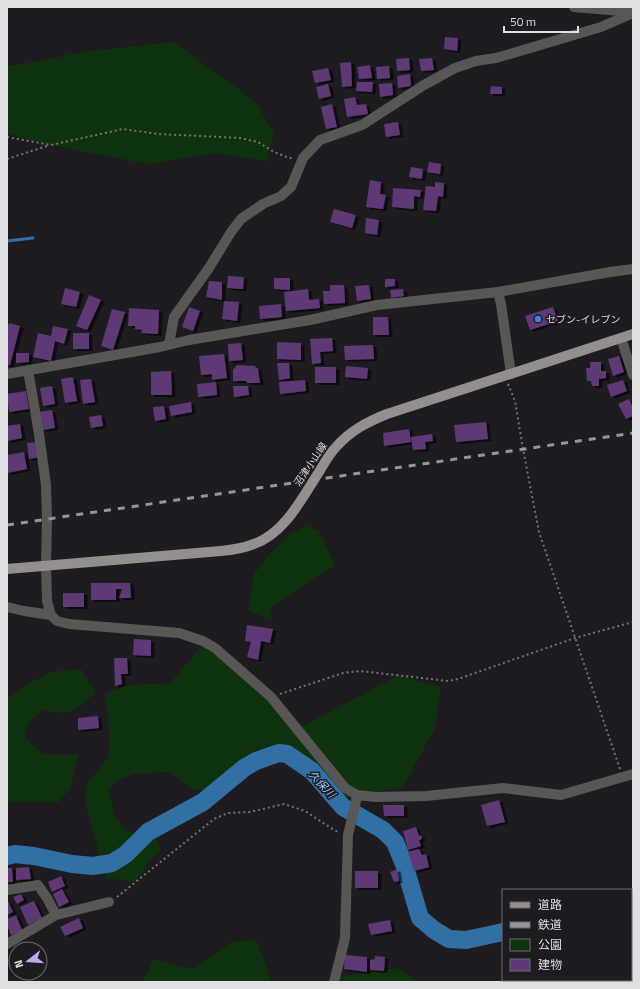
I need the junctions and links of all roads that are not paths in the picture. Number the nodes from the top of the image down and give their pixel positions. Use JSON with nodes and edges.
{"nodes":[{"id":1,"x":574,"y":7,"type":"edge"},
{"id":2,"x":633,"y":13,"type":"edge"},
{"id":3,"x":633,"y":269,"type":"edge"},
{"id":4,"x":498,"y":292,"type":"junction"},
{"id":5,"x":633,"y":334,"type":"edge"},
{"id":6,"x":621,"y":338,"type":"junction"},
{"id":7,"x":169,"y":344,"type":"junction"},
{"id":8,"x":28,"y":370,"type":"junction"},
{"id":9,"x":7,"y":374,"type":"edge"},
{"id":10,"x":508,"y":375,"type":"junction"},
{"id":11,"x":633,"y":376,"type":"edge"},
{"id":12,"x":46,"y":566,"type":"junction"},
{"id":13,"x":7,"y":569,"type":"edge"},
{"id":14,"x":7,"y":607,"type":"edge"},
{"id":15,"x":51,"y":615,"type":"junction"},
{"id":16,"x":633,"y":774,"type":"edge"},
{"id":17,"x":356,"y":796,"type":"junction"},
{"id":18,"x":7,"y":890,"type":"edge"},
{"id":19,"x":109,"y":902,"type":"road end"},
{"id":20,"x":56,"y":916,"type":"junction"},
{"id":21,"x":7,"y":944,"type":"edge"},
{"id":22,"x":334,"y":982,"type":"edge"}],
"edges":[{"from":1,"to":2,"type":"street"},
{"from":2,"to":7,"type":"street"},
{"from":3,"to":4,"type":"street"},
{"from":4,"to":7,"type":"street"},
{"from":4,"to":10,"type":"street"},
{"from":5,"to":6,"type":"main road","name":"沼津小山線"},
{"from":6,"to":10,"type":"main road","name":"沼津小山線"},
{"from":6,"to":11,"type":"street"},
{"from":7,"to":8,"type":"street"},
{"from":8,"to":9,"type":"street"},
{"from":8,"to":12,"type":"street"},
{"from":10,"to":12,"type":"main road","name":"沼津小山線"},
{"from":12,"to":13,"type":"main road","name":"沼津小山線"},
{"from":12,"to":15,"type":"street"},
{"from":14,"to":15,"type":"street"},
{"from":15,"to":17,"type":"street"},
{"from":16,"to":17,"type":"street"},
{"from":17,"to":22,"type":"street"},
{"from":18,"to":20,"type":"street"},
{"from":19,"to":20,"type":"street"},
{"from":20,"to":21,"type":"street"}]}
